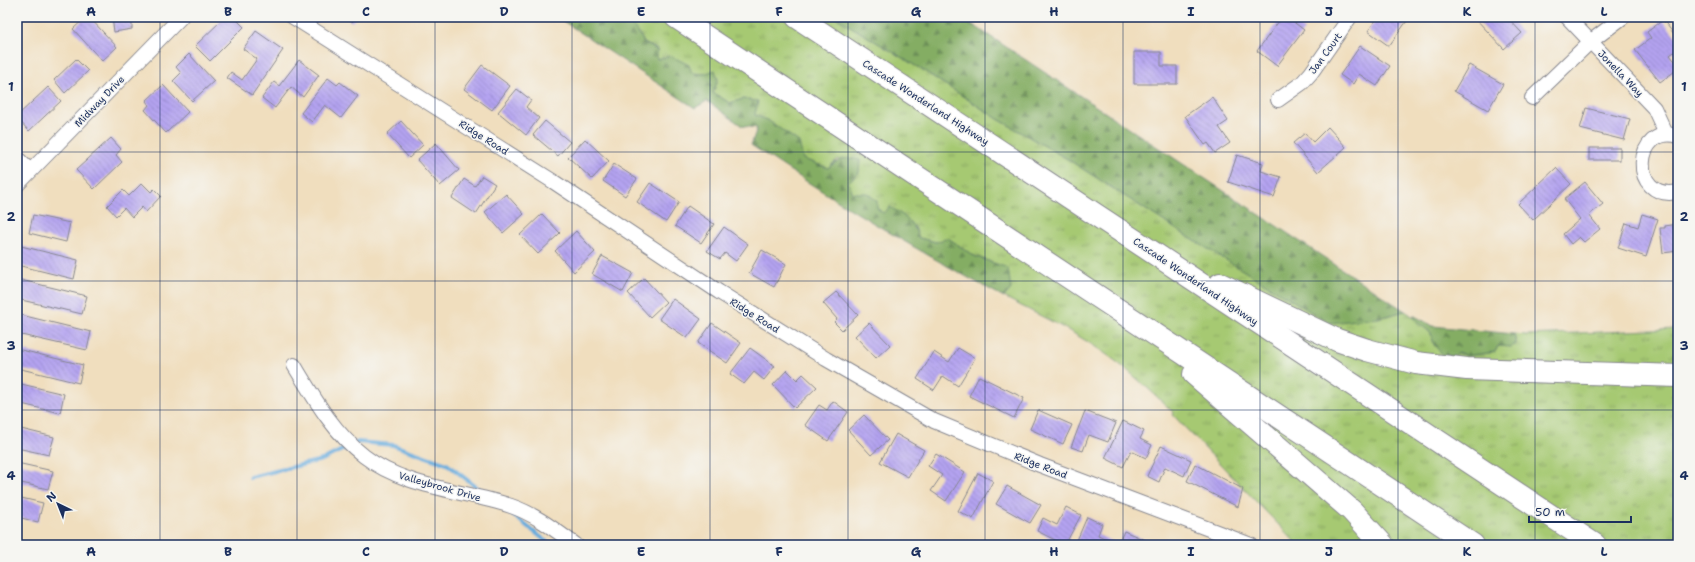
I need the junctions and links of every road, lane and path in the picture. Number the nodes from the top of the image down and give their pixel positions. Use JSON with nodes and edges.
{"nodes":[{"id":1,"x":181,"y":17,"type":"edge"},
{"id":2,"x":293,"y":17,"type":"edge"},
{"id":3,"x":676,"y":17,"type":"edge"},
{"id":4,"x":798,"y":17,"type":"edge"},
{"id":5,"x":1350,"y":17,"type":"edge"},
{"id":6,"x":1567,"y":17,"type":"edge"},
{"id":7,"x":1623,"y":17,"type":"edge"},
{"id":8,"x":1590,"y":42,"type":"junction"},
{"id":9,"x":1532,"y":98,"type":"dead end"},
{"id":10,"x":1278,"y":100,"type":"dead end"},
{"id":11,"x":1672,"y":135,"type":"edge"},
{"id":12,"x":17,"y":158,"type":"edge"},
{"id":13,"x":30,"y":171,"type":"junction"},
{"id":14,"x":17,"y":185,"type":"edge"},
{"id":15,"x":1678,"y":192,"type":"edge"},
{"id":16,"x":1147,"y":248,"type":"junction"},
{"id":17,"x":1132,"y":319,"type":"junction"},
{"id":18,"x":294,"y":365,"type":"dead end"},
{"id":19,"x":1678,"y":376,"type":"edge"},
{"id":20,"x":1243,"y":544,"type":"edge"},
{"id":21,"x":576,"y":545,"type":"edge"},
{"id":22,"x":1382,"y":545,"type":"edge"},
{"id":23,"x":1473,"y":545,"type":"edge"},
{"id":24,"x":1596,"y":545,"type":"edge"}],
"edges":[{"from":1,"to":13,"type":"street","name":"Midway Drive"},
{"from":2,"to":20,"type":"street","name":"Ridge Road"},
{"from":3,"to":17,"type":"highway"},
{"from":4,"to":16,"type":"highway","name":"Cascade Wonderland Highway"},
{"from":5,"to":10,"type":"street","name":"Jan Court"},
{"from":6,"to":8,"type":"street","name":"Jonella Way"},
{"from":7,"to":8,"type":"street"},
{"from":8,"to":9,"type":"street"},
{"from":8,"to":11,"type":"street","name":"Jonella Way"},
{"from":11,"to":15,"type":"street","name":"Jonella Way"},
{"from":12,"to":13,"type":"street"},
{"from":13,"to":14,"type":"street","name":"Midway Drive"},
{"from":16,"to":19,"type":"highway"},
{"from":16,"to":24,"type":"highway","name":"Cascade Wonderland Highway"},
{"from":17,"to":22,"type":"highway"},
{"from":17,"to":23,"type":"highway"},
{"from":18,"to":21,"type":"street","name":"Valleybrook Drive"}]}
